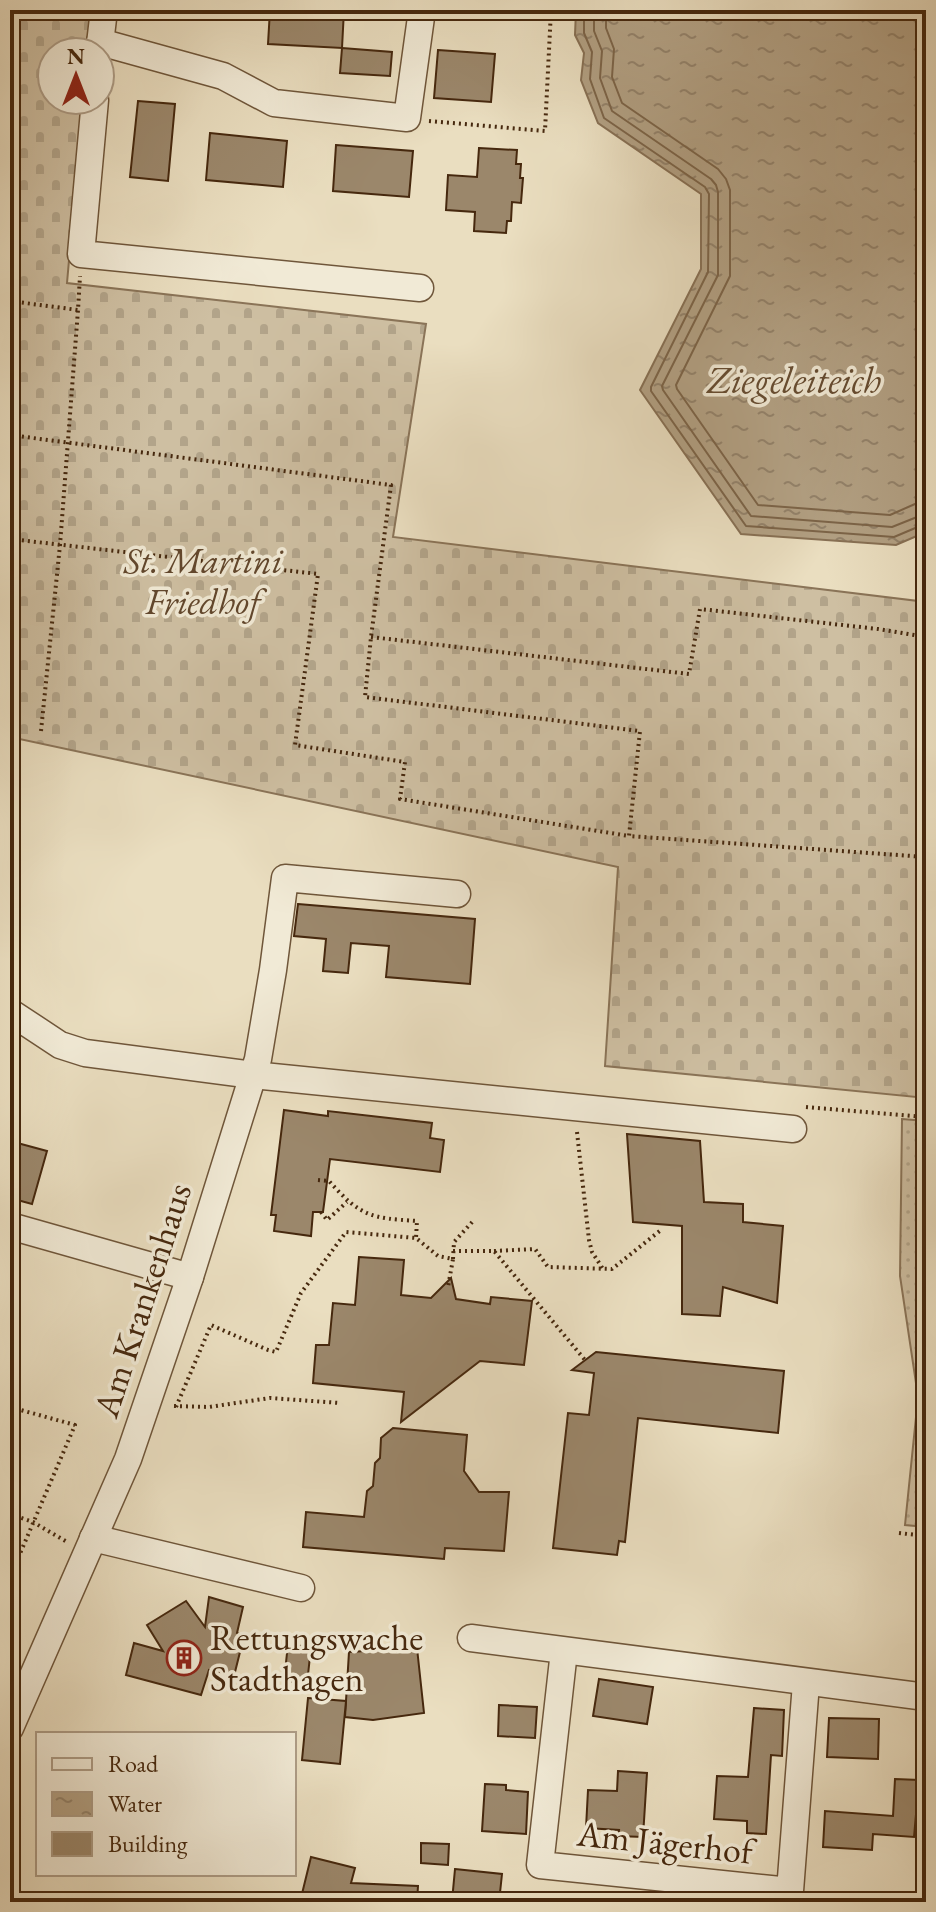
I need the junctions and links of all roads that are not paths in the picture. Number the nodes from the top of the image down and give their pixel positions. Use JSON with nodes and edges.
{"nodes":[{"id":1,"x":104,"y":10,"type":"edge"},
{"id":2,"x":422,"y":10,"type":"edge"},
{"id":3,"x":101,"y":36,"type":"edge"},
{"id":4,"x":116,"y":51,"type":"edge"},
{"id":5,"x":94,"y":116,"type":"edge"},
{"id":6,"x":420,"y":288,"type":"dead end"},
{"id":7,"x":457,"y":894,"type":"dead end"},
{"id":8,"x":10,"y":1012,"type":"edge"},
{"id":9,"x":253,"y":1075,"type":"junction"},
{"id":10,"x":793,"y":1129,"type":"dead end"},
{"id":11,"x":10,"y":1226,"type":"edge"},
{"id":12,"x":190,"y":1277,"type":"junction"},
{"id":13,"x":90,"y":1546,"type":"junction"},
{"id":14,"x":301,"y":1588,"type":"dead end"},
{"id":15,"x":471,"y":1638,"type":"dead end"},
{"id":16,"x":564,"y":1651,"type":"junction"},
{"id":17,"x":806,"y":1683,"type":"junction"},
{"id":18,"x":926,"y":1697,"type":"edge"},
{"id":19,"x":10,"y":1728,"type":"edge"}],
"edges":[{"from":1,"to":3,"type":"street"},
{"from":2,"to":4,"type":"street"},
{"from":5,"to":6,"type":"street"},
{"from":7,"to":9,"type":"street","name":"Am Krankenhaus"},
{"from":8,"to":9,"type":"street"},
{"from":9,"to":10,"type":"street"},
{"from":9,"to":12,"type":"street","name":"Am Krankenhaus"},
{"from":11,"to":12,"type":"street"},
{"from":12,"to":13,"type":"street","name":"Am Krankenhaus"},
{"from":13,"to":14,"type":"street"},
{"from":13,"to":19,"type":"street","name":"Am Krankenhaus"},
{"from":15,"to":16,"type":"street"},
{"from":16,"to":17,"type":"street"},
{"from":16,"to":17,"type":"street","name":"Am Jägerhof"},
{"from":17,"to":18,"type":"street"}]}
